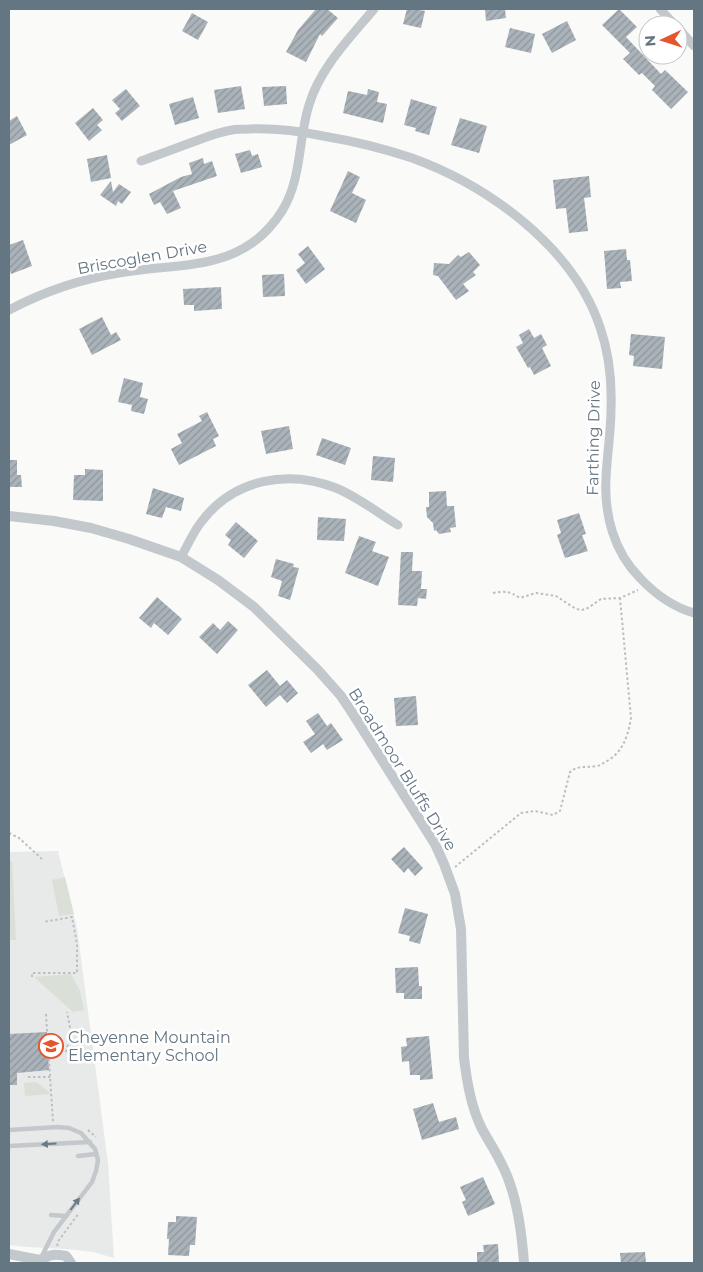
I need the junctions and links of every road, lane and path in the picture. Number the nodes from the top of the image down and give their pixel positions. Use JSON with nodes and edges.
{"nodes":[{"id":1,"x":374,"y":9,"type":"edge"},
{"id":2,"x":304,"y":132,"type":"junction"},
{"id":3,"x":141,"y":161,"type":"dead end"},
{"id":4,"x":9,"y":310,"type":"edge"},
{"id":5,"x":9,"y":516,"type":"edge"},
{"id":6,"x":398,"y":525,"type":"dead end"},
{"id":7,"x":181,"y":558,"type":"junction"},
{"id":8,"x":647,"y":586,"type":"junction"},
{"id":9,"x":493,"y":593,"type":"dead end"},
{"id":10,"x":620,"y":598,"type":"junction"},
{"id":11,"x":694,"y":613,"type":"edge"},
{"id":12,"x":9,"y":833,"type":"edge"},
{"id":13,"x":42,"y":859,"type":"dead end"},
{"id":14,"x":448,"y":873,"type":"junction"},
{"id":15,"x":43,"y":922,"type":"dead end"},
{"id":16,"x":32,"y":977,"type":"dead end"},
{"id":17,"x":67,"y":1012,"type":"dead end"},
{"id":18,"x":46,"y":1014,"type":"dead end"},
{"id":19,"x":66,"y":1052,"type":"dead end"},
{"id":20,"x":28,"y":1077,"type":"dead end"},
{"id":21,"x":50,"y":1077,"type":"junction"},
{"id":22,"x":53,"y":1122,"type":"dead end"},
{"id":23,"x":9,"y":1130,"type":"edge"},
{"id":24,"x":89,"y":1130,"type":"dead end"},
{"id":25,"x":90,"y":1142,"type":"junction"},
{"id":26,"x":100,"y":1143,"type":"dead end"},
{"id":27,"x":9,"y":1146,"type":"edge"},
{"id":28,"x":96,"y":1154,"type":"junction"},
{"id":29,"x":78,"y":1156,"type":"dead end"},
{"id":30,"x":79,"y":1212,"type":"dead end"},
{"id":31,"x":51,"y":1215,"type":"dead end"},
{"id":32,"x":66,"y":1216,"type":"junction"},
{"id":33,"x":9,"y":1254,"type":"edge"},
{"id":34,"x":56,"y":1254,"type":"junction"},
{"id":35,"x":42,"y":1261,"type":"edge"},
{"id":36,"x":71,"y":1263,"type":"edge"},
{"id":37,"x":524,"y":1263,"type":"edge"}],
"edges":[{"from":1,"to":2,"type":"street","name":"Briscoglen Drive"},
{"from":2,"to":3,"type":"street","name":"Farthing Drive"},
{"from":2,"to":4,"type":"street","name":"Briscoglen Drive"},
{"from":2,"to":8,"type":"street","name":"Farthing Drive"},
{"from":5,"to":7,"type":"street","name":"Broadmoor Bluffs Drive"},
{"from":6,"to":7,"type":"street"},
{"from":7,"to":14,"type":"street","name":"Broadmoor Bluffs Drive"},
{"from":8,"to":10,"type":"path"},
{"from":8,"to":11,"type":"street","name":"Farthing Drive"},
{"from":9,"to":10,"type":"path"},
{"from":10,"to":14,"type":"path"},
{"from":12,"to":13,"type":"path"},
{"from":14,"to":37,"type":"street","name":"Broadmoor Bluffs Drive"},
{"from":15,"to":16,"type":"path"},
{"from":17,"to":19,"type":"path"},
{"from":18,"to":21,"type":"path"},
{"from":20,"to":21,"type":"path"},
{"from":21,"to":22,"type":"path"},
{"from":23,"to":25,"type":"lane"},
{"from":24,"to":26,"type":"path"},
{"from":25,"to":27,"type":"lane","one_way":true},
{"from":25,"to":28,"type":"lane"},
{"from":28,"to":29,"type":"lane"},
{"from":32,"to":28,"type":"lane","one_way":true},
{"from":30,"to":34,"type":"path"},
{"from":31,"to":32,"type":"lane"},
{"from":32,"to":35,"type":"lane"},
{"from":33,"to":35,"type":"street"},
{"from":34,"to":35,"type":"street"},
{"from":34,"to":36,"type":"street"}]}
